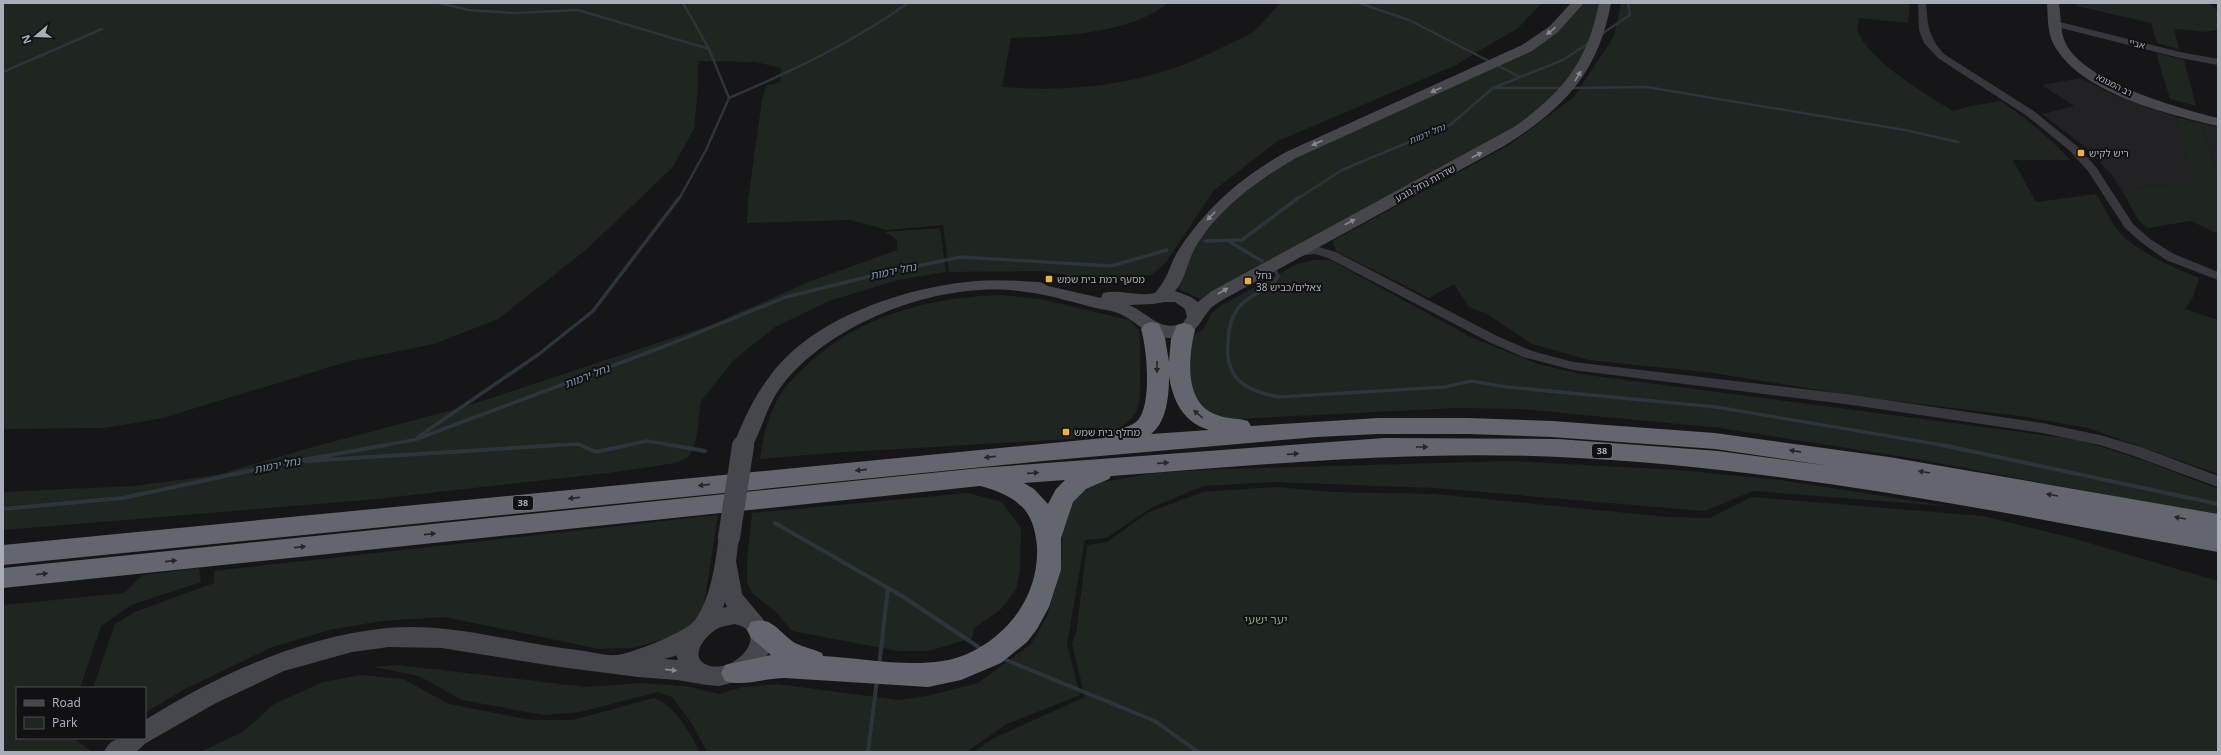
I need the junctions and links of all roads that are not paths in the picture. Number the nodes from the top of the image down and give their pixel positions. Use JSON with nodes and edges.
{"nodes":[{"id":1,"x":1578,"y":3,"type":"edge"},
{"id":2,"x":1605,"y":3,"type":"edge"},
{"id":3,"x":1922,"y":3,"type":"edge"},
{"id":4,"x":2053,"y":3,"type":"edge"},
{"id":5,"x":2063,"y":3,"type":"edge"},
{"id":6,"x":2060,"y":26,"type":"junction"},
{"id":7,"x":2218,"y":62,"type":"edge"},
{"id":8,"x":2218,"y":117,"type":"edge"},
{"id":9,"x":2218,"y":122,"type":"edge"},
{"id":10,"x":1329,"y":233,"type":"junction"},
{"id":11,"x":1293,"y":253,"type":"junction"},
{"id":12,"x":1332,"y":255,"type":"junction"},
{"id":13,"x":1181,"y":262,"type":"junction"},
{"id":14,"x":2218,"y":276,"type":"edge"},
{"id":15,"x":1029,"y":287,"type":"junction"},
{"id":16,"x":1060,"y":289,"type":"junction"},
{"id":17,"x":1156,"y":298,"type":"junction"},
{"id":18,"x":1147,"y":324,"type":"junction"},
{"id":19,"x":1190,"y":324,"type":"junction"},
{"id":20,"x":1317,"y":429,"type":"junction"},
{"id":21,"x":1043,"y":452,"type":"junction"},
{"id":22,"x":1136,"y":465,"type":"junction"},
{"id":23,"x":980,"y":476,"type":"junction"},
{"id":24,"x":2218,"y":482,"type":"edge"},
{"id":25,"x":2218,"y":524,"type":"edge"},
{"id":26,"x":1049,"y":537,"type":"junction"},
{"id":27,"x":2218,"y":542,"type":"edge"},
{"id":28,"x":3,"y":555,"type":"edge"},
{"id":29,"x":726,"y":564,"type":"junction"},
{"id":30,"x":3,"y":578,"type":"edge"},
{"id":31,"x":755,"y":624,"type":"junction"},
{"id":32,"x":699,"y":629,"type":"junction"},
{"id":33,"x":604,"y":663,"type":"junction"},
{"id":34,"x":834,"y":668,"type":"junction"},
{"id":35,"x":735,"y":673,"type":"junction"},
{"id":36,"x":703,"y":674,"type":"junction"},
{"id":37,"x":146,"y":732,"type":"edge"},
{"id":38,"x":136,"y":739,"type":"edge"},
{"id":39,"x":116,"y":752,"type":"edge"}],
"edges":[{"from":1,"to":13,"type":"main road","one_way":true},
{"from":10,"to":2,"type":"main road","name":"שדרות נחל נובע","one_way":true},
{"from":3,"to":14,"type":"street"},
{"from":4,"to":6,"type":"main road","name":"רב המנונא"},
{"from":5,"to":6,"type":"main road","name":"רב המנונא"},
{"from":6,"to":7,"type":"street","name":"אביי"},
{"from":6,"to":8,"type":"main road","name":"רב המנונא"},
{"from":6,"to":9,"type":"main road","name":"רב המנונא"},
{"from":10,"to":11,"type":"main road","name":"שדרות נחל נובע"},
{"from":10,"to":12,"type":"street"},
{"from":11,"to":12,"type":"street"},
{"from":19,"to":11,"type":"main road","name":"שדרות נחל נובע","one_way":true},
{"from":12,"to":24,"type":"street"},
{"from":13,"to":16,"type":"main road"},
{"from":13,"to":17,"type":"main road"},
{"from":15,"to":16,"type":"main road"},
{"from":15,"to":18,"type":"main road"},
{"from":15,"to":29,"type":"main road","bridge":true},
{"from":16,"to":17,"type":"main road"},
{"from":17,"to":18,"type":"main road"},
{"from":17,"to":19,"type":"main road"},
{"from":18,"to":19,"type":"main road"},
{"from":18,"to":21,"type":"highway","one_way":true},
{"from":20,"to":19,"type":"highway","one_way":true},
{"from":20,"to":21,"type":"highway","number":"38"},
{"from":25,"to":20,"type":"highway","number":"38","one_way":true},
{"from":21,"to":28,"type":"highway","number":"38","one_way":true},
{"from":23,"to":22,"type":"highway","number":"38","one_way":true},
{"from":22,"to":26,"type":"highway"},
{"from":22,"to":27,"type":"highway","number":"38","one_way":true},
{"from":23,"to":26,"type":"highway"},
{"from":30,"to":23,"type":"highway","number":"38","one_way":true},
{"from":26,"to":34,"type":"highway"},
{"from":29,"to":31,"type":"main road"},
{"from":29,"to":32,"type":"main road"},
{"from":31,"to":32,"type":"main road"},
{"from":31,"to":34,"type":"highway"},
{"from":31,"to":35,"type":"main road"},
{"from":32,"to":33,"type":"main road"},
{"from":32,"to":36,"type":"main road"},
{"from":33,"to":36,"type":"main road","one_way":true},
{"from":33,"to":37,"type":"main road"},
{"from":34,"to":35,"type":"highway"},
{"from":35,"to":36,"type":"main road"},
{"from":38,"to":39,"type":"main road"}]}
